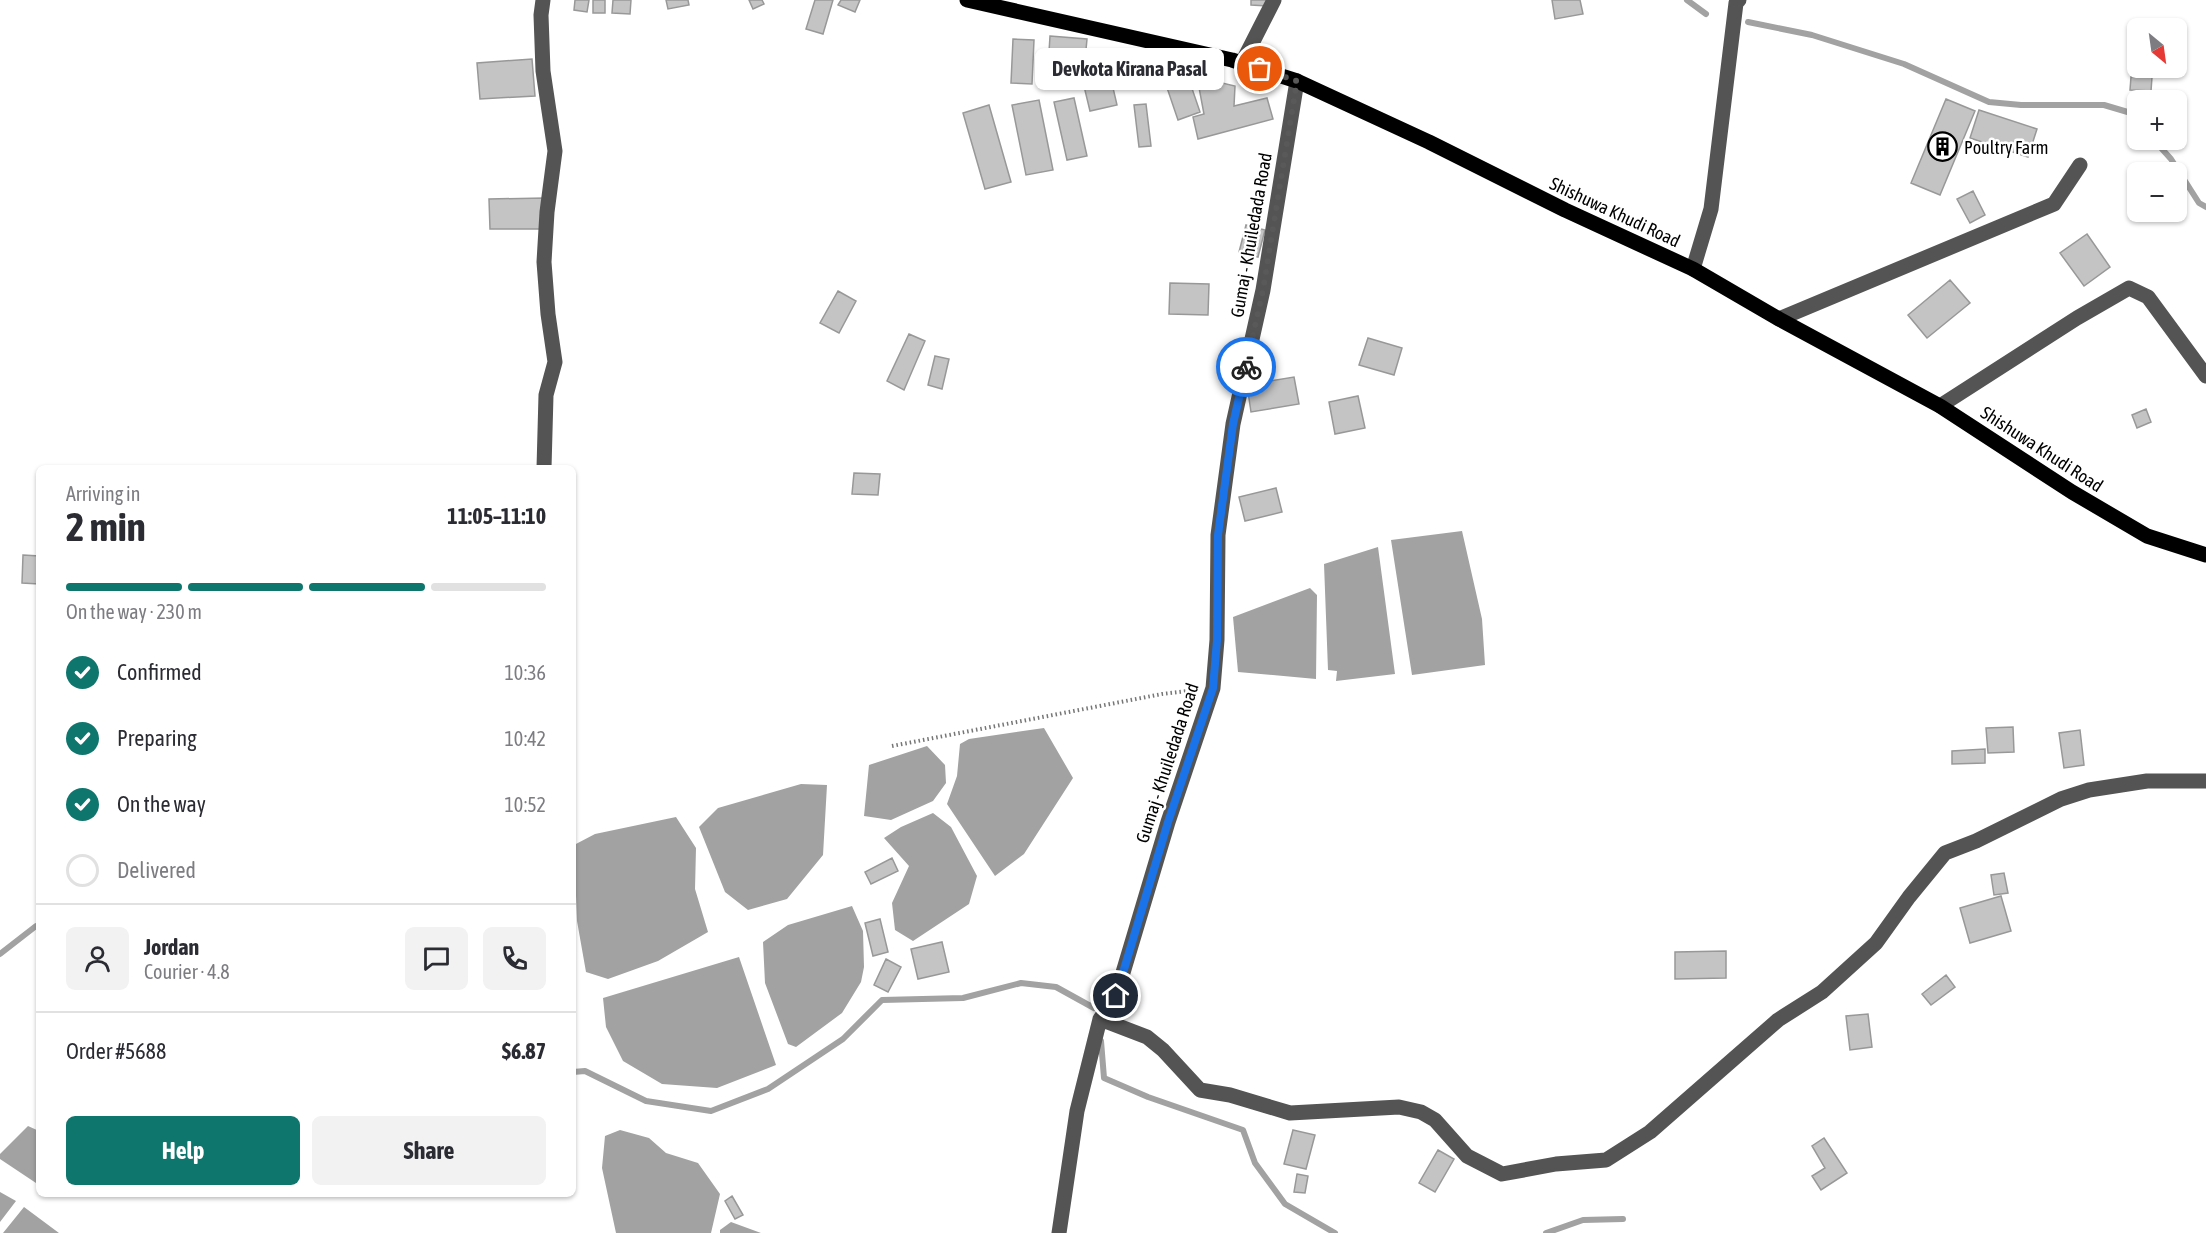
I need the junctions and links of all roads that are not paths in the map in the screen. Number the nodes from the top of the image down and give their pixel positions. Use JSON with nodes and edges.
{"nodes":[{"id":1,"x":543,"y":0,"type":"edge"},
{"id":2,"x":967,"y":0,"type":"edge"},
{"id":3,"x":1274,"y":0,"type":"edge"},
{"id":4,"x":1739,"y":0,"type":"edge"},
{"id":5,"x":1242,"y":63,"type":"junction"},
{"id":6,"x":1297,"y":81,"type":"junction"},
{"id":7,"x":2080,"y":165,"type":"dead end"},
{"id":8,"x":1693,"y":269,"type":"junction"},
{"id":9,"x":1779,"y":319,"type":"junction"},
{"id":10,"x":2206,"y":376,"type":"edge"},
{"id":11,"x":1940,"y":406,"type":"junction"},
{"id":12,"x":544,"y":465,"type":"edge"},
{"id":13,"x":2206,"y":555,"type":"edge"},
{"id":14,"x":2206,"y":781,"type":"edge"},
{"id":15,"x":1100,"y":1019,"type":"junction"},
{"id":16,"x":1059,"y":1233,"type":"edge"}],
"edges":[{"from":1,"to":12,"type":"street"},
{"from":2,"to":5,"type":"main road","name":"Shishuwa Khudi Road"},
{"from":3,"to":5,"type":"street"},
{"from":4,"to":8,"type":"street"},
{"from":5,"to":6,"type":"main road","name":"Shishuwa Khudi Road"},
{"from":6,"to":8,"type":"main road","name":"Shishuwa Khudi Road"},
{"from":6,"to":15,"type":"street","name":"Gumaj - Khuiledada Road"},
{"from":7,"to":9,"type":"street"},
{"from":8,"to":9,"type":"main road","name":"Shishuwa Khudi Road"},
{"from":9,"to":11,"type":"main road","name":"Shishuwa Khudi Road"},
{"from":10,"to":11,"type":"street"},
{"from":11,"to":13,"type":"main road","name":"Shishuwa Khudi Road"},
{"from":14,"to":15,"type":"street"},
{"from":15,"to":16,"type":"street","name":"Gumaj - Khuiledada Road"}]}
